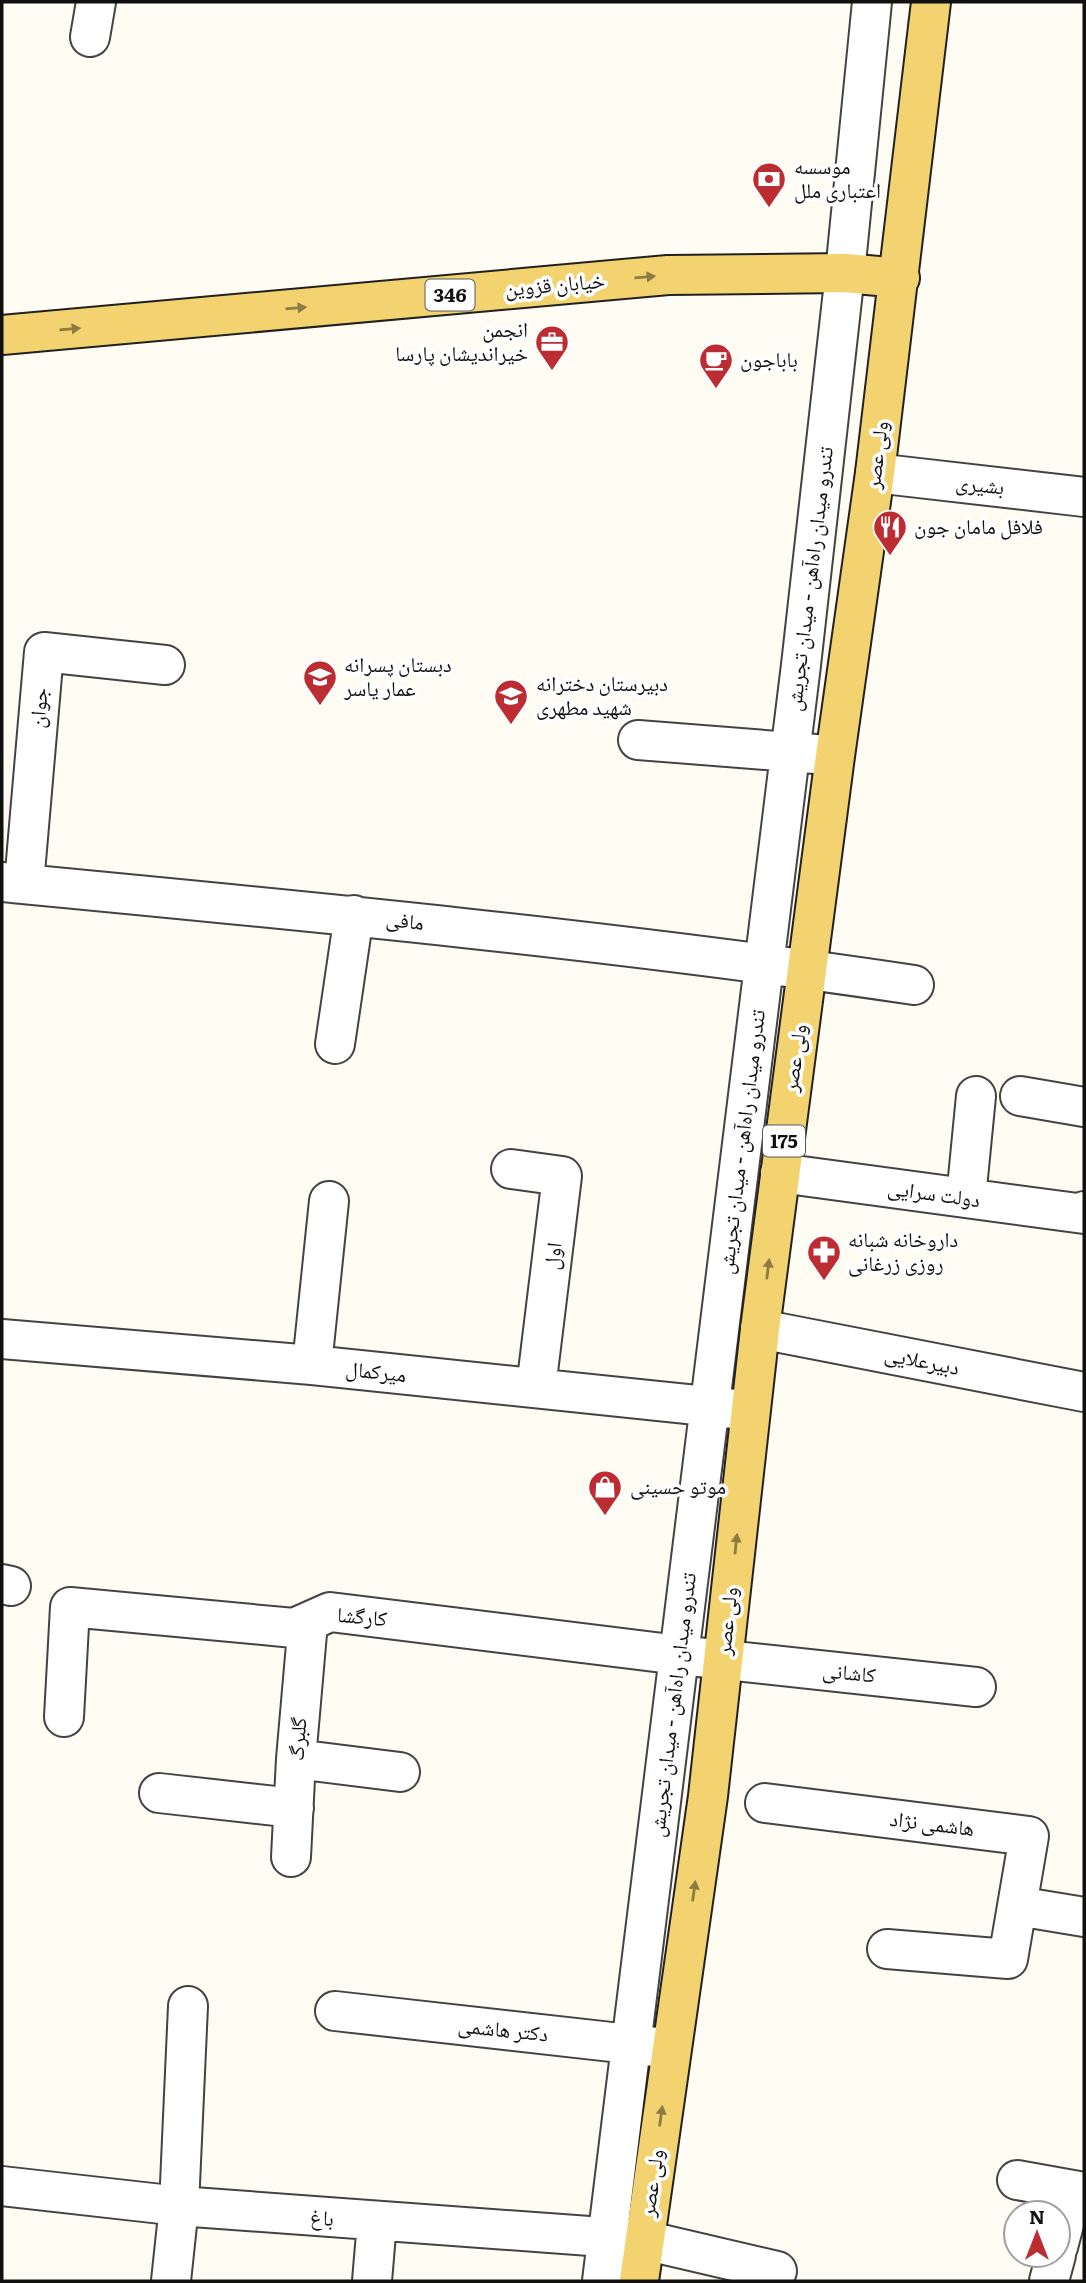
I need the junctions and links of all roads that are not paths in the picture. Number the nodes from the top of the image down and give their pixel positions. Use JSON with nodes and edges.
{"nodes":[{"id":1,"x":872,"y":2,"type":"edge"},
{"id":2,"x":931,"y":2,"type":"edge"},
{"id":3,"x":845,"y":273,"type":"junction"},
{"id":4,"x":900,"y":278,"type":"junction"},
{"id":5,"x":2,"y":335,"type":"edge"},
{"id":6,"x":875,"y":473,"type":"junction"},
{"id":7,"x":1084,"y":497,"type":"edge"},
{"id":8,"x":164,"y":665,"type":"dead end"},
{"id":9,"x":638,"y":740,"type":"dead end"},
{"id":10,"x":790,"y":752,"type":"junction"},
{"id":11,"x":835,"y":756,"type":"junction"},
{"id":12,"x":13,"y":883,"type":"edge"},
{"id":13,"x":355,"y":915,"type":"junction"},
{"id":14,"x":764,"y":964,"type":"junction"},
{"id":15,"x":807,"y":969,"type":"junction"},
{"id":16,"x":914,"y":985,"type":"dead end"},
{"id":17,"x":335,"y":1044,"type":"dead end"},
{"id":18,"x":976,"y":1096,"type":"dead end"},
{"id":19,"x":1020,"y":1096,"type":"dead end"},
{"id":20,"x":1084,"y":1107,"type":"edge"},
{"id":21,"x":511,"y":1169,"type":"dead end"},
{"id":22,"x":780,"y":1173,"type":"junction"},
{"id":23,"x":966,"y":1198,"type":"junction"},
{"id":24,"x":329,"y":1201,"type":"dead end"},
{"id":25,"x":1084,"y":1211,"type":"edge"},
{"id":26,"x":760,"y":1329,"type":"junction"},
{"id":27,"x":2,"y":1339,"type":"edge"},
{"id":28,"x":313,"y":1365,"type":"junction"},
{"id":29,"x":536,"y":1388,"type":"junction"},
{"id":30,"x":1084,"y":1392,"type":"edge"},
{"id":31,"x":710,"y":1406,"type":"junction"},
{"id":32,"x":750,"y":1410,"type":"junction"},
{"id":33,"x":307,"y":1622,"type":"junction"},
{"id":34,"x":679,"y":1655,"type":"junction"},
{"id":35,"x":723,"y":1659,"type":"junction"},
{"id":36,"x":976,"y":1687,"type":"dead end"},
{"id":37,"x":64,"y":1717,"type":"dead end"},
{"id":38,"x":296,"y":1759,"type":"junction"},
{"id":39,"x":400,"y":1772,"type":"dead end"},
{"id":40,"x":159,"y":1793,"type":"dead end"},
{"id":41,"x":765,"y":1803,"type":"dead end"},
{"id":42,"x":294,"y":1808,"type":"junction"},
{"id":43,"x":291,"y":1857,"type":"dead end"},
{"id":44,"x":1017,"y":1906,"type":"junction"},
{"id":45,"x":1084,"y":1917,"type":"edge"},
{"id":46,"x":887,"y":1949,"type":"dead end"},
{"id":47,"x":188,"y":2006,"type":"dead end"},
{"id":48,"x":335,"y":2011,"type":"dead end"},
{"id":49,"x":631,"y":2044,"type":"junction"},
{"id":50,"x":670,"y":2049,"type":"junction"},
{"id":51,"x":1017,"y":2180,"type":"dead end"},
{"id":52,"x":2,"y":2186,"type":"edge"},
{"id":53,"x":1079,"y":2191,"type":"edge"},
{"id":54,"x":179,"y":2206,"type":"junction"},
{"id":55,"x":1072,"y":2210,"type":"edge"},
{"id":56,"x":377,"y":2222,"type":"junction"},
{"id":57,"x":626,"y":2239,"type":"junction"},
{"id":58,"x":777,"y":2271,"type":"dead end"},
{"id":59,"x":172,"y":2281,"type":"edge"},
{"id":60,"x":372,"y":2281,"type":"edge"},
{"id":61,"x":602,"y":2281,"type":"edge"},
{"id":62,"x":639,"y":2281,"type":"edge"}],
"edges":[{"from":1,"to":3,"type":"street","name":"تندرو میدان راه‌آهن - میدان تجریش"},
{"from":2,"to":4,"type":"main road","name":"ولی عصر","number":"175"},
{"from":3,"to":4,"type":"main road","name":"خیابان قزوین","number":"346"},
{"from":5,"to":3,"type":"main road","name":"خیابان قزوین","number":"346","one_way":true},
{"from":3,"to":10,"type":"street","name":"تندرو میدان راه‌آهن - میدان تجریش"},
{"from":4,"to":6,"type":"main road","name":"ولی عصر","number":"175"},
{"from":6,"to":7,"type":"street","name":"بشیری"},
{"from":6,"to":11,"type":"main road","name":"ولی عصر","number":"175"},
{"from":8,"to":12,"type":"street","name":"جوان"},
{"from":9,"to":10,"type":"street"},
{"from":10,"to":11,"type":"street"},
{"from":10,"to":14,"type":"street","name":"تندرو میدان راه‌آهن - میدان تجریش"},
{"from":11,"to":15,"type":"main road","name":"ولی عصر","number":"175"},
{"from":12,"to":13,"type":"street","name":"مافی"},
{"from":13,"to":14,"type":"street","name":"مافی"},
{"from":13,"to":17,"type":"street"},
{"from":14,"to":15,"type":"street","name":"مافی"},
{"from":14,"to":31,"type":"street","name":"تندرو میدان راه‌آهن - میدان تجریش"},
{"from":15,"to":16,"type":"street","name":"مافی"},
{"from":15,"to":22,"type":"main road","name":"ولی عصر","number":"175"},
{"from":18,"to":23,"type":"street"},
{"from":19,"to":20,"type":"street"},
{"from":21,"to":29,"type":"street","name":"اول"},
{"from":22,"to":23,"type":"street","name":"دولت سرایی"},
{"from":26,"to":22,"type":"main road","name":"ولی عصر","number":"175","one_way":true},
{"from":23,"to":25,"type":"street","name":"دولت سرایی"},
{"from":24,"to":28,"type":"street"},
{"from":26,"to":30,"type":"street","name":"دبیرعلایی"},
{"from":26,"to":32,"type":"main road","name":"ولی عصر","number":"175"},
{"from":27,"to":28,"type":"street","name":"میرکمال"},
{"from":28,"to":29,"type":"street","name":"میرکمال"},
{"from":29,"to":31,"type":"street","name":"میرکمال"},
{"from":31,"to":32,"type":"street","name":"میرکمال"},
{"from":31,"to":34,"type":"street","name":"تندرو میدان راه‌آهن - میدان تجریش"},
{"from":35,"to":32,"type":"main road","name":"ولی عصر","number":"175","one_way":true},
{"from":33,"to":34,"type":"street","name":"کارگشا"},
{"from":33,"to":37,"type":"street","name":"کارگشا"},
{"from":33,"to":38,"type":"street","name":"گلبرگ"},
{"from":34,"to":35,"type":"street","name":"کارگشا"},
{"from":34,"to":49,"type":"street","name":"تندرو میدان راه‌آهن - میدان تجریش"},
{"from":35,"to":36,"type":"street","name":"کاشانی"},
{"from":50,"to":35,"type":"main road","name":"ولی عصر","number":"175","one_way":true},
{"from":38,"to":39,"type":"street"},
{"from":38,"to":42,"type":"street","name":"گلبرگ"},
{"from":40,"to":42,"type":"street"},
{"from":41,"to":44,"type":"street","name":"هاشمی نژاد"},
{"from":42,"to":43,"type":"street","name":"گلبرگ"},
{"from":44,"to":45,"type":"street"},
{"from":44,"to":46,"type":"street","name":"هاشمی نژاد"},
{"from":47,"to":54,"type":"street"},
{"from":48,"to":49,"type":"street","name":"دکتر هاشمی"},
{"from":49,"to":50,"type":"street","name":"دکتر هاشمی"},
{"from":49,"to":57,"type":"street","name":"تندرو میدان راه‌آهن - میدان تجریش"},
{"from":57,"to":50,"type":"main road","name":"ولی عصر","number":"175","one_way":true},
{"from":51,"to":53,"type":"street"},
{"from":52,"to":54,"type":"street","name":"باغ"},
{"from":53,"to":55,"type":"street"},
{"from":54,"to":56,"type":"street","name":"باغ"},
{"from":54,"to":59,"type":"street"},
{"from":56,"to":57,"type":"street","name":"باغ"},
{"from":56,"to":60,"type":"street"},
{"from":57,"to":58,"type":"street","name":"باغ"},
{"from":57,"to":61,"type":"street","name":"تندرو میدان راه‌آهن - میدان تجریش"},
{"from":57,"to":62,"type":"main road","name":"ولی عصر","number":"175"}]}
